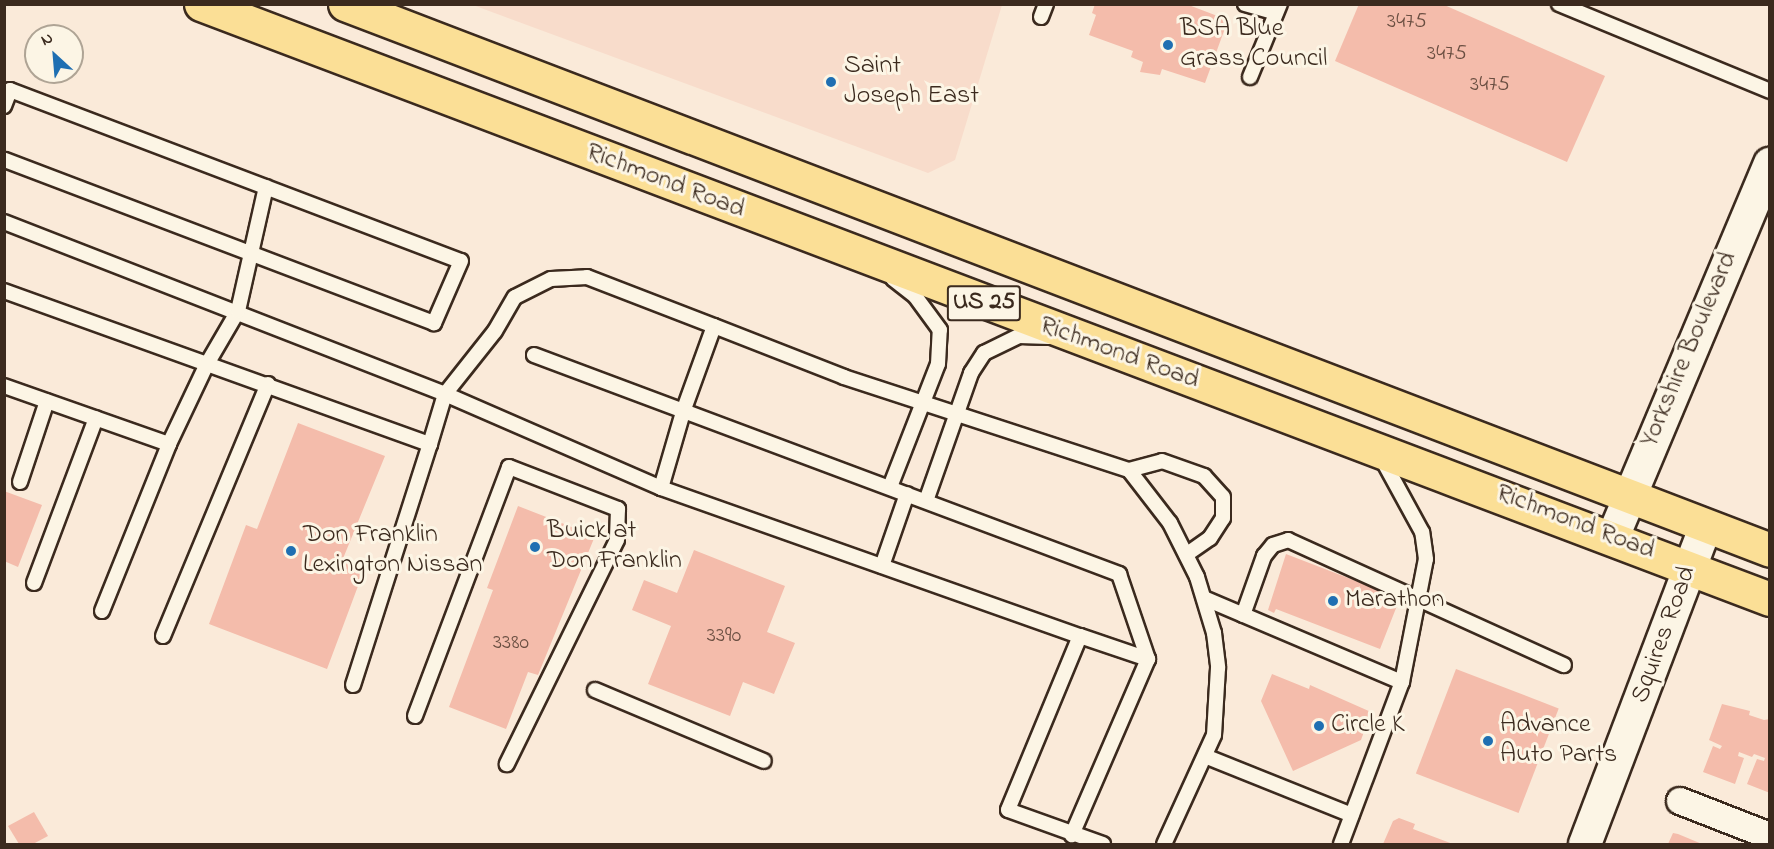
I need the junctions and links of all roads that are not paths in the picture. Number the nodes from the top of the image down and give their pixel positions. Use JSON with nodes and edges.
{"nodes":[{"id":1,"x":201,"y":4,"type":"edge"},
{"id":2,"x":345,"y":4,"type":"edge"},
{"id":3,"x":1245,"y":4,"type":"edge"},
{"id":4,"x":1559,"y":4,"type":"edge"},
{"id":5,"x":1278,"y":9,"type":"edge"},
{"id":6,"x":1250,"y":77,"type":"dead end"},
{"id":7,"x":1770,"y":92,"type":"edge"},
{"id":8,"x":4,"y":106,"type":"edge"},
{"id":9,"x":4,"y":160,"type":"edge"},
{"id":10,"x":1770,"y":164,"type":"edge"},
{"id":11,"x":266,"y":187,"type":"junction"},
{"id":12,"x":4,"y":222,"type":"edge"},
{"id":13,"x":252,"y":256,"type":"junction"},
{"id":14,"x":862,"y":257,"type":"junction"},
{"id":15,"x":4,"y":291,"type":"edge"},
{"id":16,"x":238,"y":311,"type":"junction"},
{"id":17,"x":714,"y":326,"type":"junction"},
{"id":18,"x":1078,"y":339,"type":"junction"},
{"id":19,"x":534,"y":355,"type":"dead end"},
{"id":20,"x":207,"y":364,"type":"junction"},
{"id":21,"x":268,"y":384,"type":"junction"},
{"id":22,"x":4,"y":386,"type":"edge"},
{"id":23,"x":445,"y":394,"type":"junction"},
{"id":24,"x":47,"y":401,"type":"junction"},
{"id":25,"x":924,"y":402,"type":"junction"},
{"id":26,"x":684,"y":409,"type":"junction"},
{"id":27,"x":956,"y":413,"type":"junction"},
{"id":28,"x":96,"y":418,"type":"junction"},
{"id":29,"x":169,"y":444,"type":"junction"},
{"id":30,"x":430,"y":444,"type":"junction"},
{"id":31,"x":1377,"y":449,"type":"junction"},
{"id":32,"x":1129,"y":470,"type":"junction"},
{"id":33,"x":20,"y":482,"type":"dead end"},
{"id":34,"x":890,"y":487,"type":"junction"},
{"id":35,"x":661,"y":488,"type":"junction"},
{"id":36,"x":907,"y":494,"type":"junction"},
{"id":37,"x":1628,"y":496,"type":"junction"},
{"id":38,"x":926,"y":501,"type":"junction"},
{"id":39,"x":1706,"y":526,"type":"junction"},
{"id":40,"x":1613,"y":537,"type":"junction"},
{"id":41,"x":1770,"y":550,"type":"edge"},
{"id":42,"x":1186,"y":555,"type":"junction"},
{"id":43,"x":882,"y":566,"type":"junction"},
{"id":44,"x":1689,"y":567,"type":"junction"},
{"id":45,"x":34,"y":583,"type":"dead end"},
{"id":46,"x":1419,"y":597,"type":"junction"},
{"id":47,"x":1206,"y":599,"type":"junction"},
{"id":48,"x":1770,"y":599,"type":"edge"},
{"id":49,"x":102,"y":611,"type":"dead end"},
{"id":50,"x":1243,"y":615,"type":"junction"},
{"id":51,"x":163,"y":636,"type":"dead end"},
{"id":52,"x":1080,"y":636,"type":"junction"},
{"id":53,"x":1148,"y":659,"type":"junction"},
{"id":54,"x":1564,"y":664,"type":"dead end"},
{"id":55,"x":1402,"y":682,"type":"junction"},
{"id":56,"x":353,"y":685,"type":"dead end"},
{"id":57,"x":595,"y":690,"type":"dead end"},
{"id":58,"x":415,"y":716,"type":"dead end"},
{"id":59,"x":1205,"y":756,"type":"junction"},
{"id":60,"x":764,"y":761,"type":"dead end"},
{"id":61,"x":507,"y":764,"type":"dead end"},
{"id":62,"x":1680,"y":801,"type":"dead end"},
{"id":63,"x":1352,"y":815,"type":"junction"},
{"id":64,"x":1072,"y":834,"type":"junction"},
{"id":65,"x":1770,"y":836,"type":"edge"},
{"id":66,"x":1103,"y":844,"type":"edge"},
{"id":67,"x":1164,"y":844,"type":"edge"},
{"id":68,"x":1341,"y":844,"type":"edge"},
{"id":69,"x":1585,"y":844,"type":"edge"}],
"edges":[{"from":1,"to":14,"type":"highway","name":"Richmond Road","number":"US 25"},
{"from":2,"to":37,"type":"highway","name":"Richmond Road","number":"US 25"},
{"from":3,"to":5,"type":"lane"},
{"from":4,"to":7,"type":"lane"},
{"from":5,"to":6,"type":"lane"},
{"from":8,"to":11,"type":"lane"},
{"from":9,"to":13,"type":"lane"},
{"from":10,"to":37,"type":"street","name":"Yorkshire Boulevard"},
{"from":11,"to":13,"type":"lane"},
{"from":11,"to":13,"type":"lane"},
{"from":12,"to":16,"type":"lane"},
{"from":13,"to":16,"type":"lane"},
{"from":14,"to":18,"type":"highway","name":"Richmond Road","number":"US 25"},
{"from":14,"to":25,"type":"lane"},
{"from":15,"to":20,"type":"lane"},
{"from":16,"to":20,"type":"lane"},
{"from":16,"to":23,"type":"lane"},
{"from":17,"to":23,"type":"lane"},
{"from":17,"to":25,"type":"lane"},
{"from":17,"to":26,"type":"lane"},
{"from":18,"to":27,"type":"lane"},
{"from":18,"to":31,"type":"highway","name":"Richmond Road","number":"US 25"},
{"from":19,"to":26,"type":"lane"},
{"from":20,"to":21,"type":"lane"},
{"from":20,"to":29,"type":"lane"},
{"from":21,"to":30,"type":"lane"},
{"from":21,"to":51,"type":"lane"},
{"from":22,"to":24,"type":"lane"},
{"from":23,"to":30,"type":"lane"},
{"from":23,"to":35,"type":"lane"},
{"from":24,"to":28,"type":"lane"},
{"from":24,"to":33,"type":"lane"},
{"from":25,"to":27,"type":"lane"},
{"from":25,"to":34,"type":"lane"},
{"from":26,"to":34,"type":"lane"},
{"from":26,"to":35,"type":"lane"},
{"from":27,"to":32,"type":"lane"},
{"from":27,"to":38,"type":"lane"},
{"from":28,"to":29,"type":"lane"},
{"from":28,"to":45,"type":"lane"},
{"from":29,"to":49,"type":"lane"},
{"from":30,"to":56,"type":"lane"},
{"from":31,"to":40,"type":"highway","name":"Richmond Road","number":"US 25"},
{"from":31,"to":46,"type":"lane"},
{"from":32,"to":42,"type":"lane"},
{"from":32,"to":42,"type":"lane"},
{"from":34,"to":36,"type":"lane"},
{"from":35,"to":43,"type":"lane"},
{"from":36,"to":38,"type":"lane"},
{"from":36,"to":43,"type":"lane"},
{"from":37,"to":39,"type":"highway","name":"Richmond Road","number":"US 25"},
{"from":37,"to":40,"type":"street","name":"Yorkshire Boulevard"},
{"from":38,"to":53,"type":"lane"},
{"from":39,"to":41,"type":"highway","name":"Richmond Road","number":"US 25"},
{"from":39,"to":44,"type":"street","name":"Squires Road"},
{"from":40,"to":44,"type":"highway","name":"Richmond Road","number":"US 25"},
{"from":42,"to":47,"type":"lane"},
{"from":43,"to":52,"type":"lane"},
{"from":44,"to":48,"type":"highway","name":"Richmond Road","number":"US 25"},
{"from":44,"to":69,"type":"street","name":"Squires Road"},
{"from":46,"to":50,"type":"lane"},
{"from":46,"to":54,"type":"lane"},
{"from":46,"to":55,"type":"lane"},
{"from":47,"to":50,"type":"lane"},
{"from":47,"to":59,"type":"lane"},
{"from":50,"to":55,"type":"lane"},
{"from":52,"to":53,"type":"lane"},
{"from":52,"to":64,"type":"lane"},
{"from":53,"to":64,"type":"lane"},
{"from":55,"to":63,"type":"lane"},
{"from":57,"to":60,"type":"lane"},
{"from":58,"to":61,"type":"lane"},
{"from":59,"to":63,"type":"lane"},
{"from":59,"to":67,"type":"lane"},
{"from":62,"to":65,"type":"street"},
{"from":63,"to":68,"type":"lane"},
{"from":64,"to":66,"type":"lane"}]}
